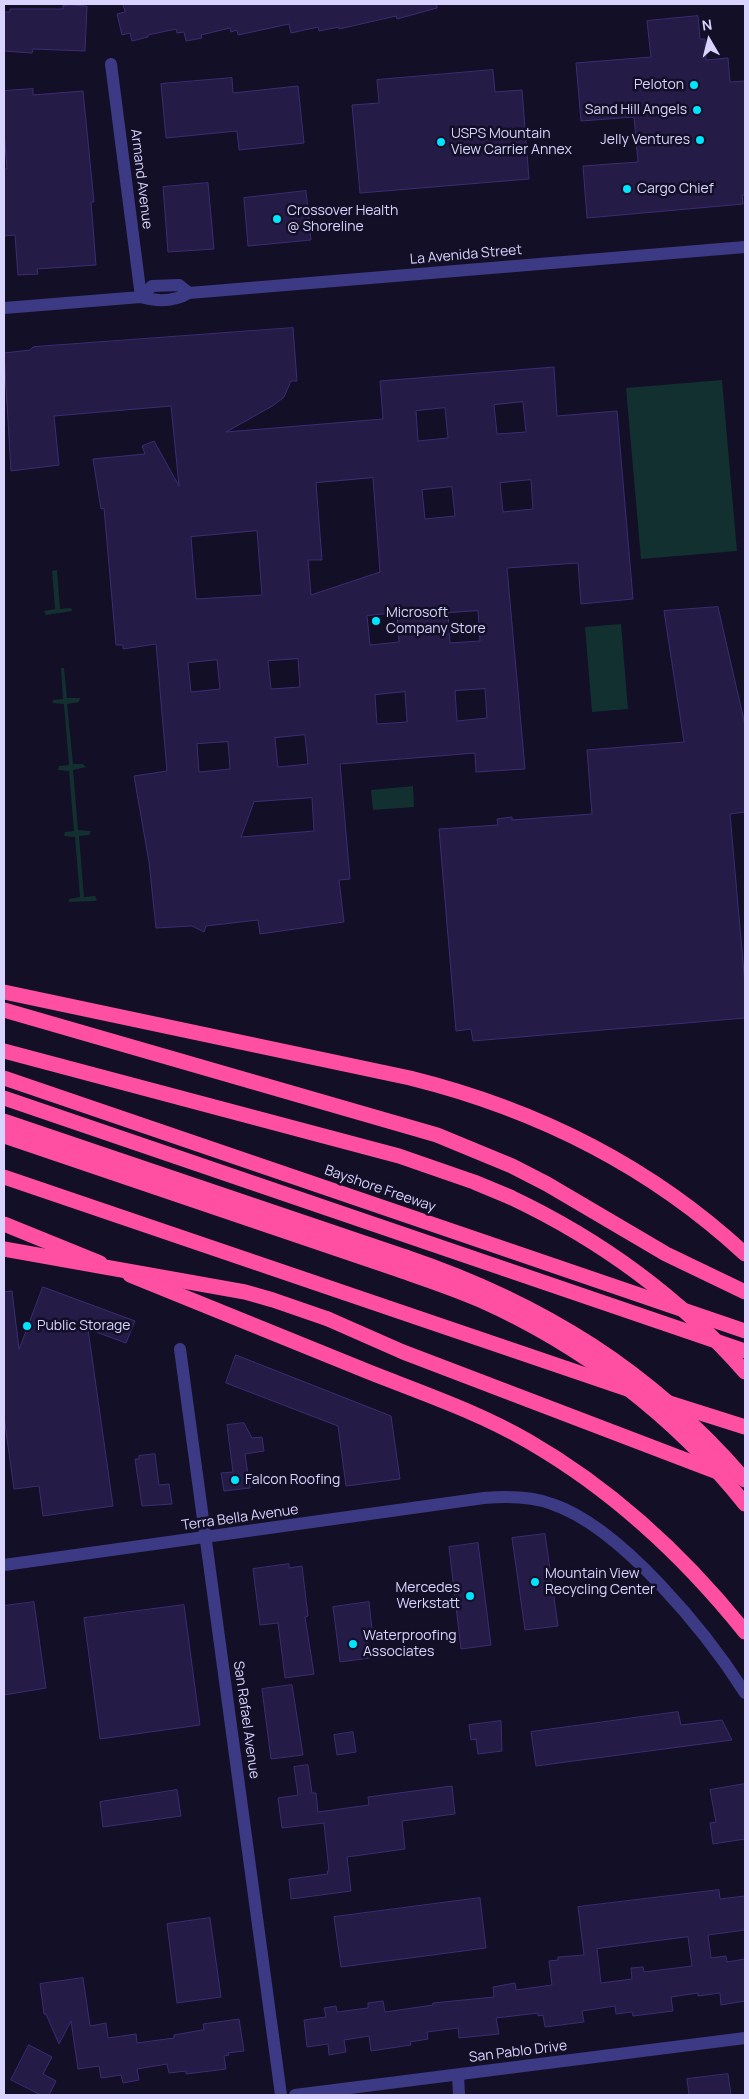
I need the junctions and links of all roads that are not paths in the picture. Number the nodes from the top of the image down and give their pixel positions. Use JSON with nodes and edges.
{"nodes":[{"id":1,"x":111,"y":64,"type":"dead end"},
{"id":2,"x":745,"y":247,"type":"edge"},
{"id":3,"x":141,"y":297,"type":"junction"},
{"id":4,"x":4,"y":308,"type":"edge"},
{"id":5,"x":4,"y":992,"type":"edge"},
{"id":6,"x":4,"y":1010,"type":"edge"},
{"id":7,"x":4,"y":1051,"type":"edge"},
{"id":8,"x":4,"y":1078,"type":"edge"},
{"id":9,"x":4,"y":1098,"type":"edge"},
{"id":10,"x":4,"y":1121,"type":"edge"},
{"id":11,"x":4,"y":1136,"type":"edge"},
{"id":12,"x":4,"y":1177,"type":"edge"},
{"id":13,"x":4,"y":1225,"type":"edge"},
{"id":14,"x":4,"y":1249,"type":"edge"},
{"id":15,"x":745,"y":1254,"type":"edge"},
{"id":16,"x":404,"y":1264,"type":"junction"},
{"id":17,"x":745,"y":1292,"type":"edge"},
{"id":18,"x":745,"y":1331,"type":"edge"},
{"id":19,"x":180,"y":1349,"type":"dead end"},
{"id":20,"x":745,"y":1352,"type":"edge"},
{"id":21,"x":745,"y":1372,"type":"edge"},
{"id":22,"x":745,"y":1427,"type":"edge"},
{"id":23,"x":745,"y":1480,"type":"edge"},
{"id":24,"x":745,"y":1504,"type":"edge"},
{"id":25,"x":206,"y":1538,"type":"junction"},
{"id":26,"x":4,"y":1565,"type":"edge"},
{"id":27,"x":745,"y":1632,"type":"edge"},
{"id":28,"x":745,"y":1693,"type":"edge"},
{"id":29,"x":745,"y":2038,"type":"edge"},
{"id":30,"x":458,"y":2075,"type":"junction"},
{"id":31,"x":281,"y":2095,"type":"edge"},
{"id":32,"x":295,"y":2095,"type":"edge"},
{"id":33,"x":458,"y":2095,"type":"edge"}],
"edges":[{"from":1,"to":3,"type":"street","name":"Armand Avenue"},
{"from":2,"to":3,"type":"street","name":"La Avenida Street"},
{"from":3,"to":4,"type":"street","name":"La Avenida Street"},
{"from":5,"to":15,"type":"highway"},
{"from":6,"to":17,"type":"highway"},
{"from":7,"to":21,"type":"highway","bridge":true},
{"from":8,"to":18,"type":"highway","name":"Bayshore Freeway"},
{"from":9,"to":20,"type":"highway"},
{"from":10,"to":16,"type":"highway"},
{"from":11,"to":16,"type":"highway"},
{"from":12,"to":22,"type":"highway"},
{"from":13,"to":27,"type":"highway"},
{"from":14,"to":23,"type":"highway","bridge":true},
{"from":16,"to":23,"type":"highway","bridge":true},
{"from":16,"to":24,"type":"highway","bridge":true},
{"from":19,"to":25,"type":"street","name":"San Rafael Avenue"},
{"from":25,"to":26,"type":"street","name":"Terra Bella Avenue"},
{"from":25,"to":28,"type":"street","name":"Terra Bella Avenue"},
{"from":25,"to":31,"type":"street","name":"San Rafael Avenue"},
{"from":29,"to":30,"type":"street","name":"San Pablo Drive"},
{"from":30,"to":32,"type":"street","name":"San Pablo Drive"},
{"from":30,"to":33,"type":"street"}]}
